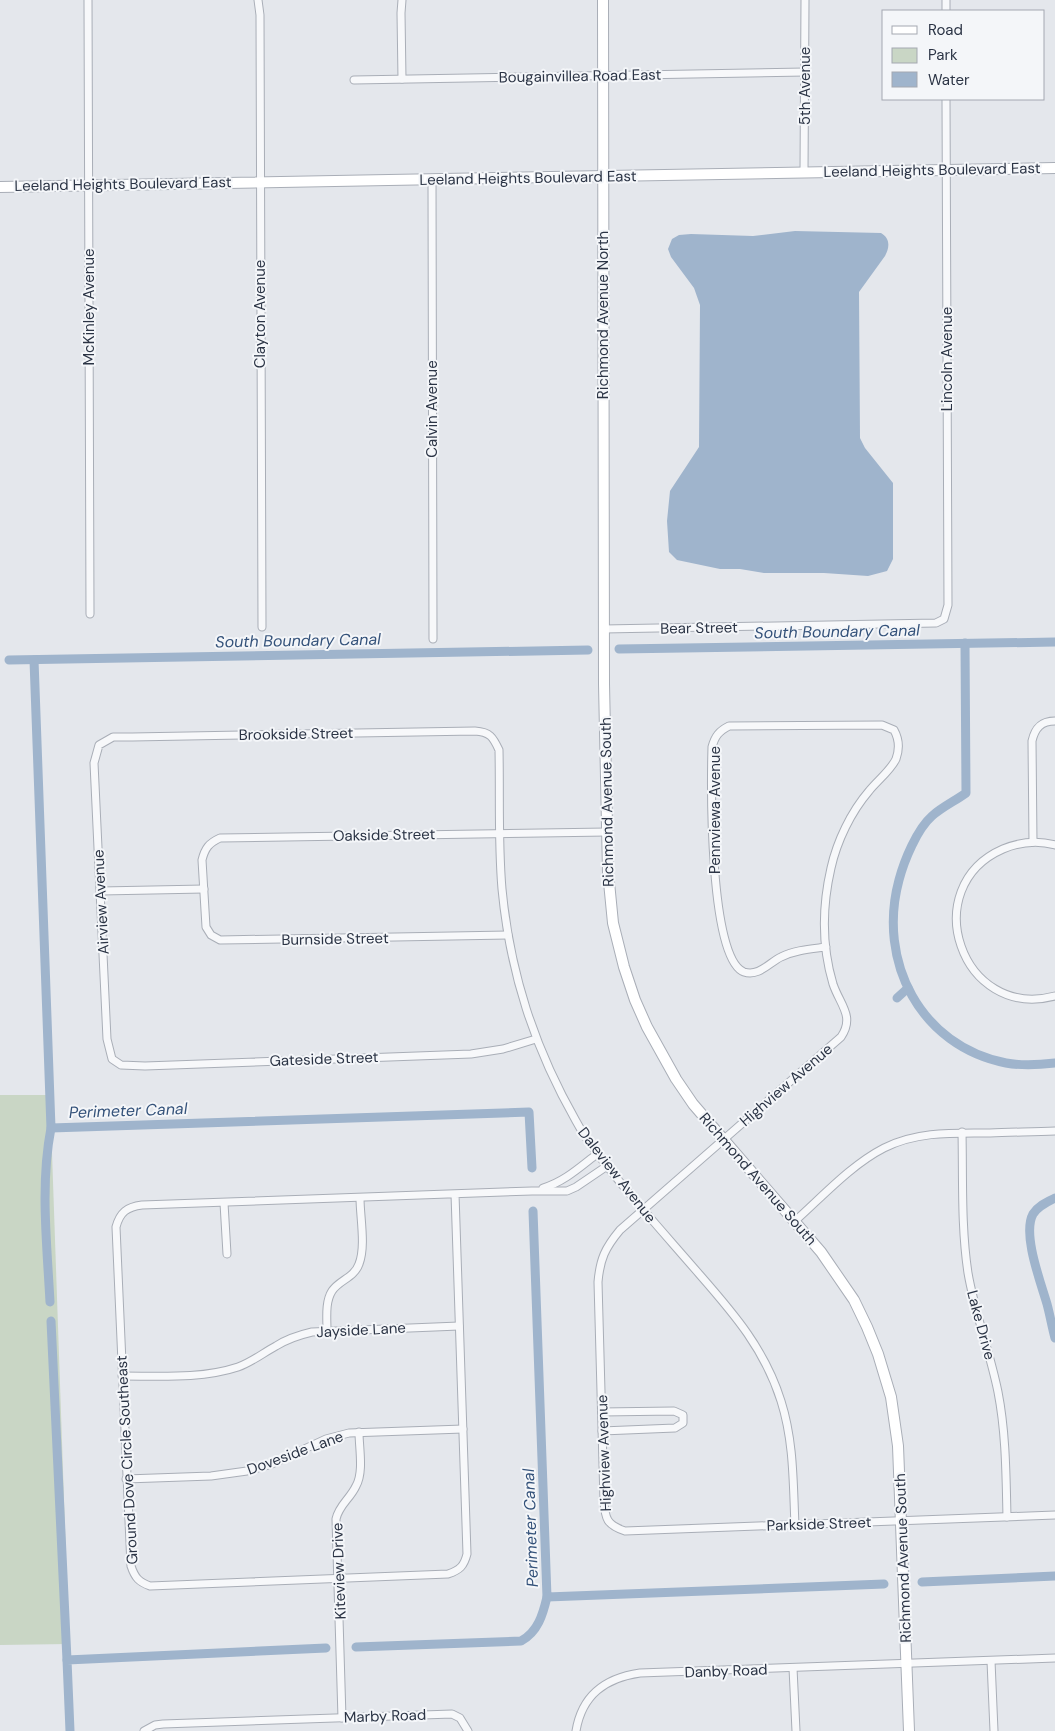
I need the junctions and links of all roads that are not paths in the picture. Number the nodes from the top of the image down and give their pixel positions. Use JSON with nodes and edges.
{"nodes":[{"id":1,"x":88,"y":0,"type":"edge"},
{"id":2,"x":258,"y":0,"type":"edge"},
{"id":3,"x":402,"y":0,"type":"edge"},
{"id":4,"x":603,"y":0,"type":"edge"},
{"id":5,"x":805,"y":0,"type":"edge"},
{"id":6,"x":805,"y":72,"type":"junction"},
{"id":7,"x":603,"y":75,"type":"junction"},
{"id":8,"x":402,"y":79,"type":"junction"},
{"id":9,"x":354,"y":80,"type":"dead end"},
{"id":10,"x":946,"y":100,"type":"edge"},
{"id":11,"x":1055,"y":168,"type":"edge"},
{"id":12,"x":946,"y":170,"type":"junction"},
{"id":13,"x":804,"y":172,"type":"junction"},
{"id":14,"x":602,"y":176,"type":"junction"},
{"id":15,"x":432,"y":179,"type":"junction"},
{"id":16,"x":260,"y":182,"type":"junction"},
{"id":17,"x":88,"y":185,"type":"junction"},
{"id":18,"x":0,"y":186,"type":"edge"},
{"id":19,"x":90,"y":614,"type":"dead end"},
{"id":20,"x":944,"y":620,"type":"joint"},
{"id":21,"x":262,"y":627,"type":"dead end"},
{"id":22,"x":604,"y":629,"type":"junction"},
{"id":23,"x":433,"y":638,"type":"dead end"},
{"id":24,"x":1055,"y":721,"type":"edge"},
{"id":25,"x":894,"y":730,"type":"joint"},
{"id":26,"x":493,"y":736,"type":"joint"},
{"id":27,"x":100,"y":746,"type":"joint"},
{"id":28,"x":607,"y":832,"type":"junction"},
{"id":29,"x":500,"y":833,"type":"junction"},
{"id":30,"x":1033,"y":842,"type":"junction"},
{"id":31,"x":1055,"y":845,"type":"edge"},
{"id":32,"x":204,"y":889,"type":"junction"},
{"id":33,"x":100,"y":891,"type":"junction"},
{"id":34,"x":508,"y":935,"type":"junction"},
{"id":35,"x":826,"y":947,"type":"junction"},
{"id":36,"x":1055,"y":996,"type":"edge"},
{"id":37,"x":536,"y":1039,"type":"junction"},
{"id":38,"x":112,"y":1059,"type":"joint"},
{"id":39,"x":962,"y":1132,"type":"junction"},
{"id":40,"x":1055,"y":1132,"type":"edge"},
{"id":41,"x":724,"y":1140,"type":"junction"},
{"id":42,"x":597,"y":1154,"type":"junction"},
{"id":43,"x":606,"y":1166,"type":"junction"},
{"id":44,"x":535,"y":1191,"type":"junction"},
{"id":45,"x":455,"y":1194,"type":"junction"},
{"id":46,"x":360,"y":1198,"type":"junction"},
{"id":47,"x":224,"y":1203,"type":"junction"},
{"id":48,"x":643,"y":1210,"type":"junction"},
{"id":49,"x":795,"y":1221,"type":"junction"},
{"id":50,"x":226,"y":1254,"type":"dead end"},
{"id":51,"x":460,"y":1326,"type":"junction"},
{"id":52,"x":328,"y":1330,"type":"junction"},
{"id":53,"x":122,"y":1376,"type":"junction"},
{"id":54,"x":602,"y":1412,"type":"junction"},
{"id":55,"x":463,"y":1429,"type":"junction"},
{"id":56,"x":602,"y":1431,"type":"junction"},
{"id":57,"x":358,"y":1432,"type":"junction"},
{"id":58,"x":126,"y":1479,"type":"junction"},
{"id":59,"x":1055,"y":1515,"type":"edge"},
{"id":60,"x":1007,"y":1517,"type":"junction"},
{"id":61,"x":901,"y":1521,"type":"junction"},
{"id":62,"x":795,"y":1525,"type":"junction"},
{"id":63,"x":613,"y":1527,"type":"joint"},
{"id":64,"x":338,"y":1579,"type":"junction"},
{"id":65,"x":1055,"y":1658,"type":"edge"},
{"id":66,"x":991,"y":1661,"type":"junction"},
{"id":67,"x":906,"y":1665,"type":"junction"},
{"id":68,"x":793,"y":1668,"type":"junction"},
{"id":69,"x":342,"y":1718,"type":"junction"},
{"id":70,"x":145,"y":1731,"type":"edge"},
{"id":71,"x":468,"y":1731,"type":"edge"},
{"id":72,"x":576,"y":1731,"type":"edge"},
{"id":73,"x":796,"y":1731,"type":"edge"},
{"id":74,"x":909,"y":1731,"type":"edge"},
{"id":75,"x":994,"y":1731,"type":"edge"}],
"edges":[{"from":1,"to":17,"type":"street","name":"McKinley Avenue"},
{"from":2,"to":16,"type":"street","name":"Clayton Avenue"},
{"from":3,"to":8,"type":"street"},
{"from":4,"to":7,"type":"street","name":"Richmond Avenue North"},
{"from":5,"to":6,"type":"street","name":"5th Avenue"},
{"from":6,"to":7,"type":"street","name":"Bougainvillea Road East"},
{"from":6,"to":13,"type":"street","name":"5th Avenue"},
{"from":7,"to":8,"type":"street","name":"Bougainvillea Road East"},
{"from":7,"to":14,"type":"street","name":"Richmond Avenue North"},
{"from":8,"to":9,"type":"street","name":"Bougainvillea Road East"},
{"from":10,"to":12,"type":"street","name":"Lincoln Avenue"},
{"from":11,"to":12,"type":"street","name":"Leeland Heights Boulevard East"},
{"from":12,"to":13,"type":"street","name":"Leeland Heights Boulevard East"},
{"from":12,"to":20,"type":"street","name":"Lincoln Avenue"},
{"from":13,"to":14,"type":"street","name":"Leeland Heights Boulevard East"},
{"from":14,"to":15,"type":"street","name":"Leeland Heights Boulevard East"},
{"from":14,"to":22,"type":"street","name":"Richmond Avenue North"},
{"from":15,"to":16,"type":"street","name":"Leeland Heights Boulevard East"},
{"from":15,"to":23,"type":"street","name":"Calvin Avenue"},
{"from":16,"to":17,"type":"street","name":"Leeland Heights Boulevard East"},
{"from":16,"to":21,"type":"street","name":"Clayton Avenue"},
{"from":17,"to":18,"type":"street","name":"Leeland Heights Boulevard East"},
{"from":17,"to":19,"type":"street","name":"McKinley Avenue"},
{"from":20,"to":22,"type":"street","name":"Bear Street"},
{"from":22,"to":28,"type":"street","name":"Richmond Avenue South"},
{"from":24,"to":30,"type":"street"},
{"from":25,"to":35,"type":"street","name":"Highview Avenue"},
{"from":25,"to":35,"type":"street","name":"Pennviewa Avenue"},
{"from":26,"to":27,"type":"street","name":"Brookside Street"},
{"from":26,"to":29,"type":"street","name":"Daleview Avenue"},
{"from":27,"to":33,"type":"street","name":"Airview Avenue"},
{"from":28,"to":29,"type":"street","name":"Oakside Street"},
{"from":28,"to":41,"type":"street","name":"Richmond Avenue South"},
{"from":29,"to":32,"type":"street","name":"Oakside Street"},
{"from":29,"to":34,"type":"street","name":"Daleview Avenue"},
{"from":30,"to":31,"type":"street"},
{"from":30,"to":36,"type":"street"},
{"from":32,"to":33,"type":"street"},
{"from":32,"to":34,"type":"street","name":"Burnside Street"},
{"from":33,"to":38,"type":"street","name":"Airview Avenue"},
{"from":34,"to":37,"type":"street","name":"Daleview Avenue"},
{"from":35,"to":41,"type":"street","name":"Highview Avenue"},
{"from":37,"to":38,"type":"street","name":"Gateside Street"},
{"from":37,"to":42,"type":"street","name":"Daleview Avenue"},
{"from":39,"to":40,"type":"street"},
{"from":39,"to":49,"type":"street"},
{"from":39,"to":60,"type":"street","name":"Lake Drive"},
{"from":41,"to":48,"type":"street","name":"Highview Avenue"},
{"from":41,"to":49,"type":"street","name":"Richmond Avenue South"},
{"from":42,"to":43,"type":"street","name":"Daleview Avenue"},
{"from":42,"to":44,"type":"street"},
{"from":43,"to":44,"type":"street","name":"Ground Dove Circle Southeast"},
{"from":43,"to":48,"type":"street","name":"Daleview Avenue"},
{"from":44,"to":45,"type":"street","name":"Ground Dove Circle Southeast"},
{"from":45,"to":46,"type":"street","name":"Ground Dove Circle Southeast"},
{"from":45,"to":51,"type":"street","name":"Ground Dove Circle Southeast"},
{"from":46,"to":47,"type":"street","name":"Ground Dove Circle Southeast"},
{"from":46,"to":52,"type":"street"},
{"from":47,"to":50,"type":"street"},
{"from":47,"to":53,"type":"street","name":"Ground Dove Circle Southeast"},
{"from":48,"to":54,"type":"street","name":"Highview Avenue"},
{"from":48,"to":62,"type":"street","name":"Daleview Avenue"},
{"from":49,"to":61,"type":"street","name":"Richmond Avenue South"},
{"from":51,"to":52,"type":"street","name":"Jayside Lane"},
{"from":51,"to":55,"type":"street","name":"Ground Dove Circle Southeast"},
{"from":52,"to":53,"type":"street","name":"Jayside Lane"},
{"from":53,"to":58,"type":"street","name":"Ground Dove Circle Southeast"},
{"from":54,"to":56,"type":"street","name":"Highview Avenue"},
{"from":54,"to":56,"type":"street"},
{"from":55,"to":57,"type":"street","name":"Doveside Lane"},
{"from":55,"to":64,"type":"street","name":"Ground Dove Circle Southeast"},
{"from":56,"to":63,"type":"street","name":"Highview Avenue"},
{"from":57,"to":58,"type":"street","name":"Doveside Lane"},
{"from":57,"to":64,"type":"street","name":"Kiteview Drive"},
{"from":58,"to":64,"type":"street","name":"Ground Dove Circle Southeast"},
{"from":59,"to":60,"type":"street","name":"Parkside Street"},
{"from":60,"to":61,"type":"street","name":"Parkside Street"},
{"from":61,"to":62,"type":"street","name":"Parkside Street"},
{"from":61,"to":67,"type":"street","name":"Richmond Avenue South"},
{"from":62,"to":63,"type":"street","name":"Parkside Street"},
{"from":64,"to":69,"type":"street","name":"Kiteview Drive"},
{"from":65,"to":66,"type":"street","name":"Danby Road"},
{"from":66,"to":67,"type":"street","name":"Danby Road"},
{"from":66,"to":75,"type":"street"},
{"from":67,"to":68,"type":"street","name":"Danby Road"},
{"from":67,"to":74,"type":"street","name":"Richmond Avenue South"},
{"from":68,"to":72,"type":"street","name":"Danby Road"},
{"from":68,"to":73,"type":"street"},
{"from":69,"to":70,"type":"street","name":"Marby Road"},
{"from":69,"to":71,"type":"street","name":"Marby Road"}]}
